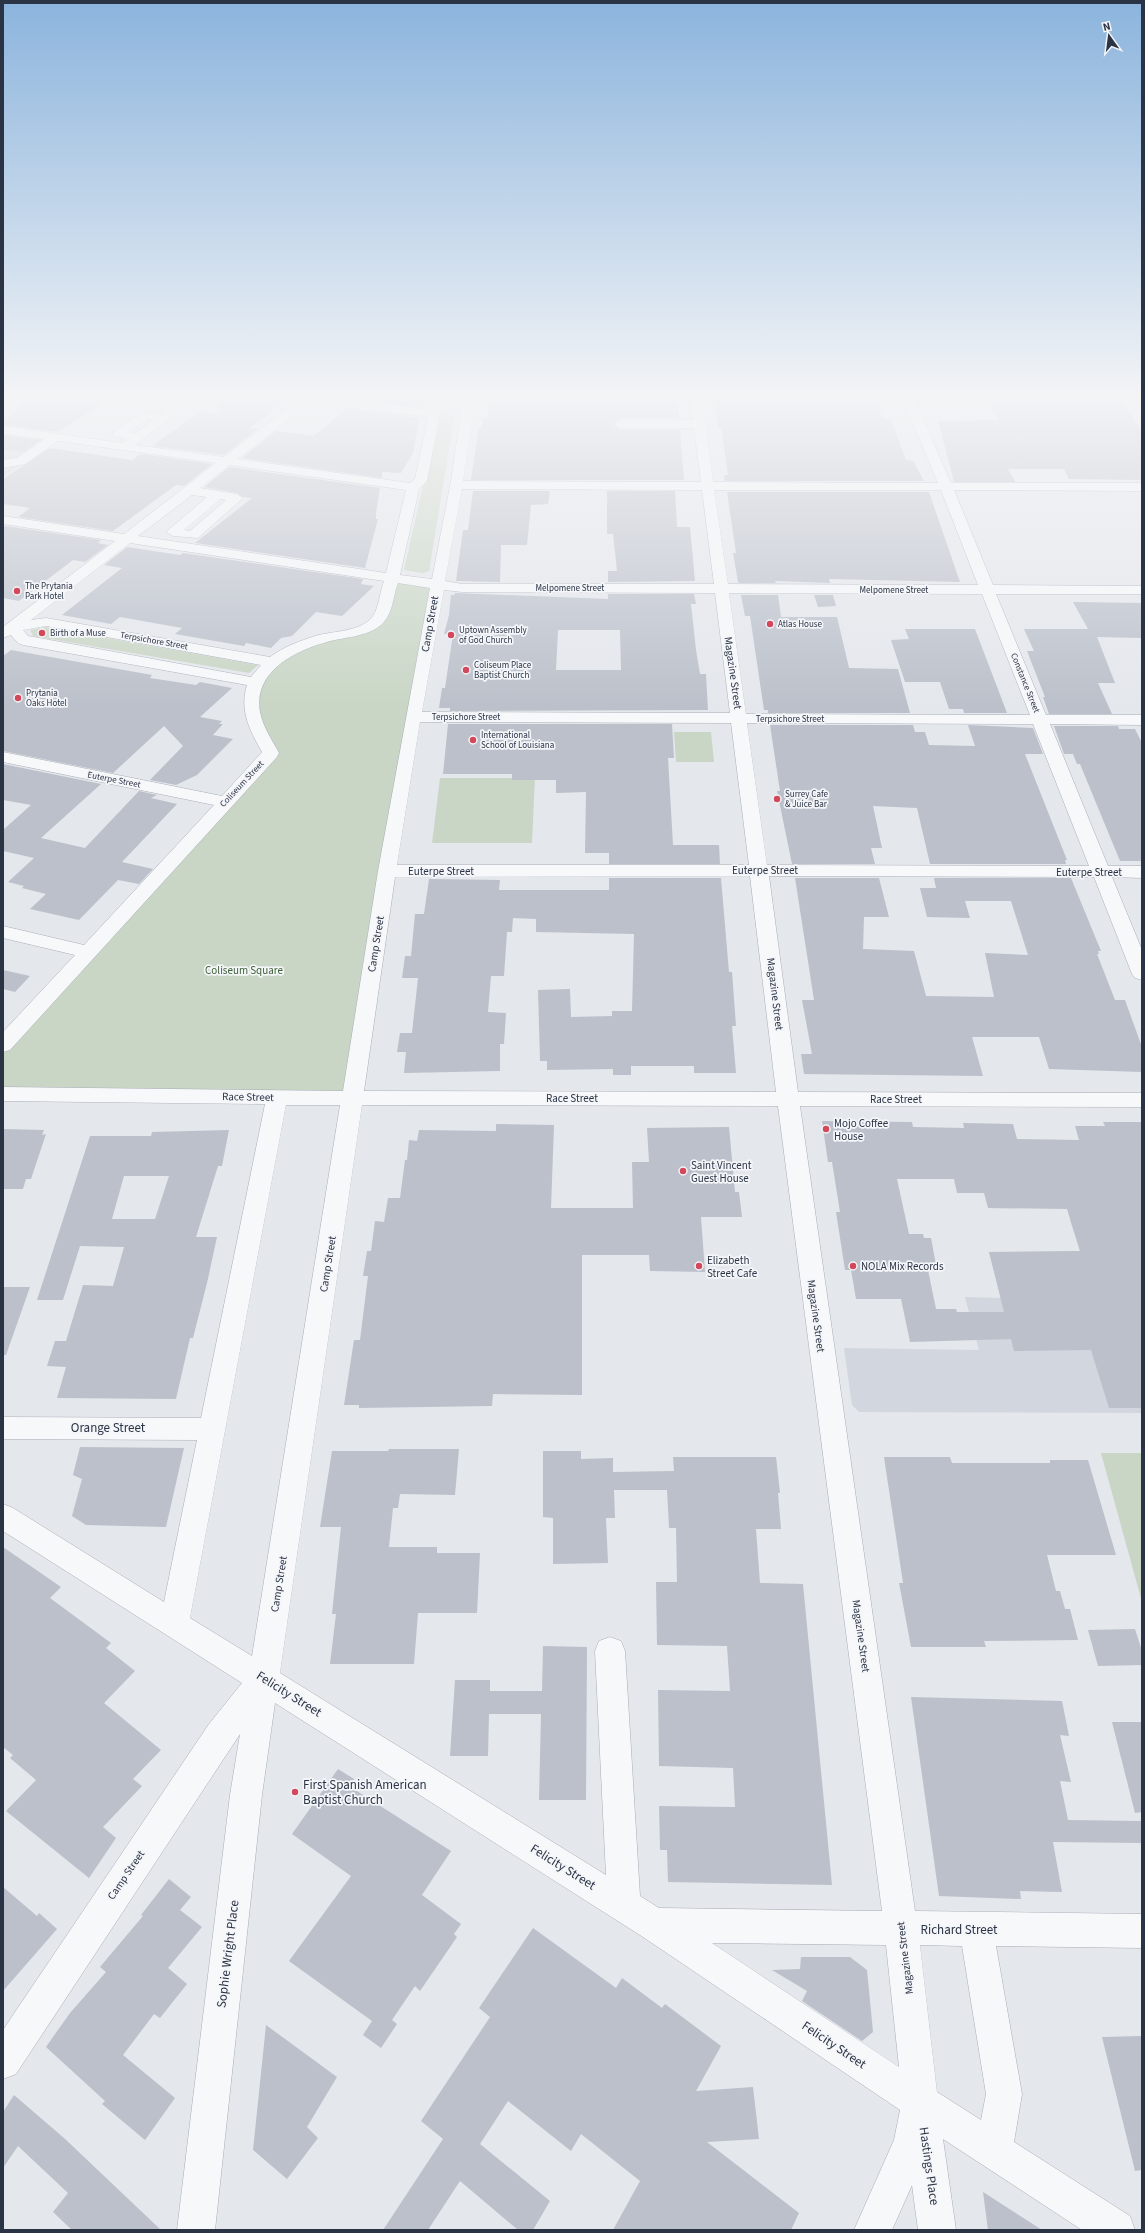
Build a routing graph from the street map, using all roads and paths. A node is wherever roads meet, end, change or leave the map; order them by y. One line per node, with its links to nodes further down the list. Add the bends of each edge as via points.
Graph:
1 (179, 497): 8 (street)
2 (411, 497): 9 (street, Coliseum Street)
3 (454, 497): 10 (street, Camp Street)
4 (709, 497): 11 (street, Magazine Street)
5 (950, 497): 12 (street, Constance Street)
6 (3, 513): 8 (street, Melpomene Street)
7 (3, 520): 8 (street, Melpomene Street)
8 (129, 536): 9 (street, Melpomene Street); 14 (street)
9 (394, 575): 10 (street, Melpomene Street); 15 (street, Coliseum Street, via 380,617 374,623 321,640)
10 (438, 581): 11 (street, Melpomene Street, via 462,588); 17 (street, Camp Street)
11 (721, 589): 12 (street, Melpomene Street); 18 (street, Magazine Street)
12 (987, 590): 13 (street, Melpomene Street); 19 (street, Constance Street)
13 (1142, 590)
14 (6, 629): 15 (street, Terpsichore Street, via 46,622); 16 (street, via 23,640)
15 (272, 662): 16 (street, Coliseum Street)
16 (255, 682): 22 (street, Coliseum Street, via 250,700 258,734 271,754)
17 (413, 717): 18 (street, Terpsichore Street); 24 (street, Camp Street)
18 (739, 718): 19 (street, Terpsichore Street); 23 (street, Magazine Street)
19 (1039, 720): 20 (street, Terpsichore Street); 25 (street, Constance Street)
20 (1142, 720)
21 (3, 757): 22 (street, Euterpe Street)
22 (225, 802): 28 (street, Coliseum Street)
23 (759, 870): 24 (street, Euterpe Street); 25 (street, Euterpe Street); 34 (street, Magazine Street)
24 (387, 871): 33 (street, Camp Street)
25 (1101, 872): 26 (street, Euterpe Street); 29 (street, Constance Street)
26 (1142, 872)
27 (3, 932): 28 (street)
28 (88, 952): 30 (street, Coliseum Street)
29 (1142, 974)
30 (3, 1045)
31 (3, 1094): 32 (street, Race Street)
32 (276, 1097): 33 (street, Race Street); 37 (street)
33 (353, 1098): 34 (street, Race Street); 41 (street, Camp Street)
34 (789, 1098): 35 (street, Race Street); 44 (street, Magazine Street, via 810,1271)
35 (1142, 1100)
36 (3, 1428): 37 (street, Orange Street)
37 (214, 1429): 39 (street)
38 (3, 1516): 39 (street, Felicity Street)
39 (175, 1622): 41 (street, Felicity Street)
40 (610, 1651): 42 (street)
41 (265, 1679): 42 (street, Felicity Street); 47 (street, Camp Street, via 220,1735); 50 (street, Sophie Wright Place, via 246,1795)
42 (624, 1906): 43 (street, Felicity Street)
43 (655, 1925): 44 (street, Richard Street); 48 (street, Felicity Street)
44 (901, 1930): 45 (street, Richard Street); 48 (street, Magazine Street)
45 (976, 1930): 46 (street, Richard Street); 49 (street, via 1004,2094)
46 (1142, 1931)
47 (3, 2061)
48 (920, 2102): 49 (street, Felicity Street); 51 (street, Magazine Street, via 912,2142); 52 (street, Hastings Place)
49 (994, 2151): 53 (street, Felicity Street)
50 (196, 2230)
51 (873, 2230)
52 (938, 2230)
53 (1116, 2230)

